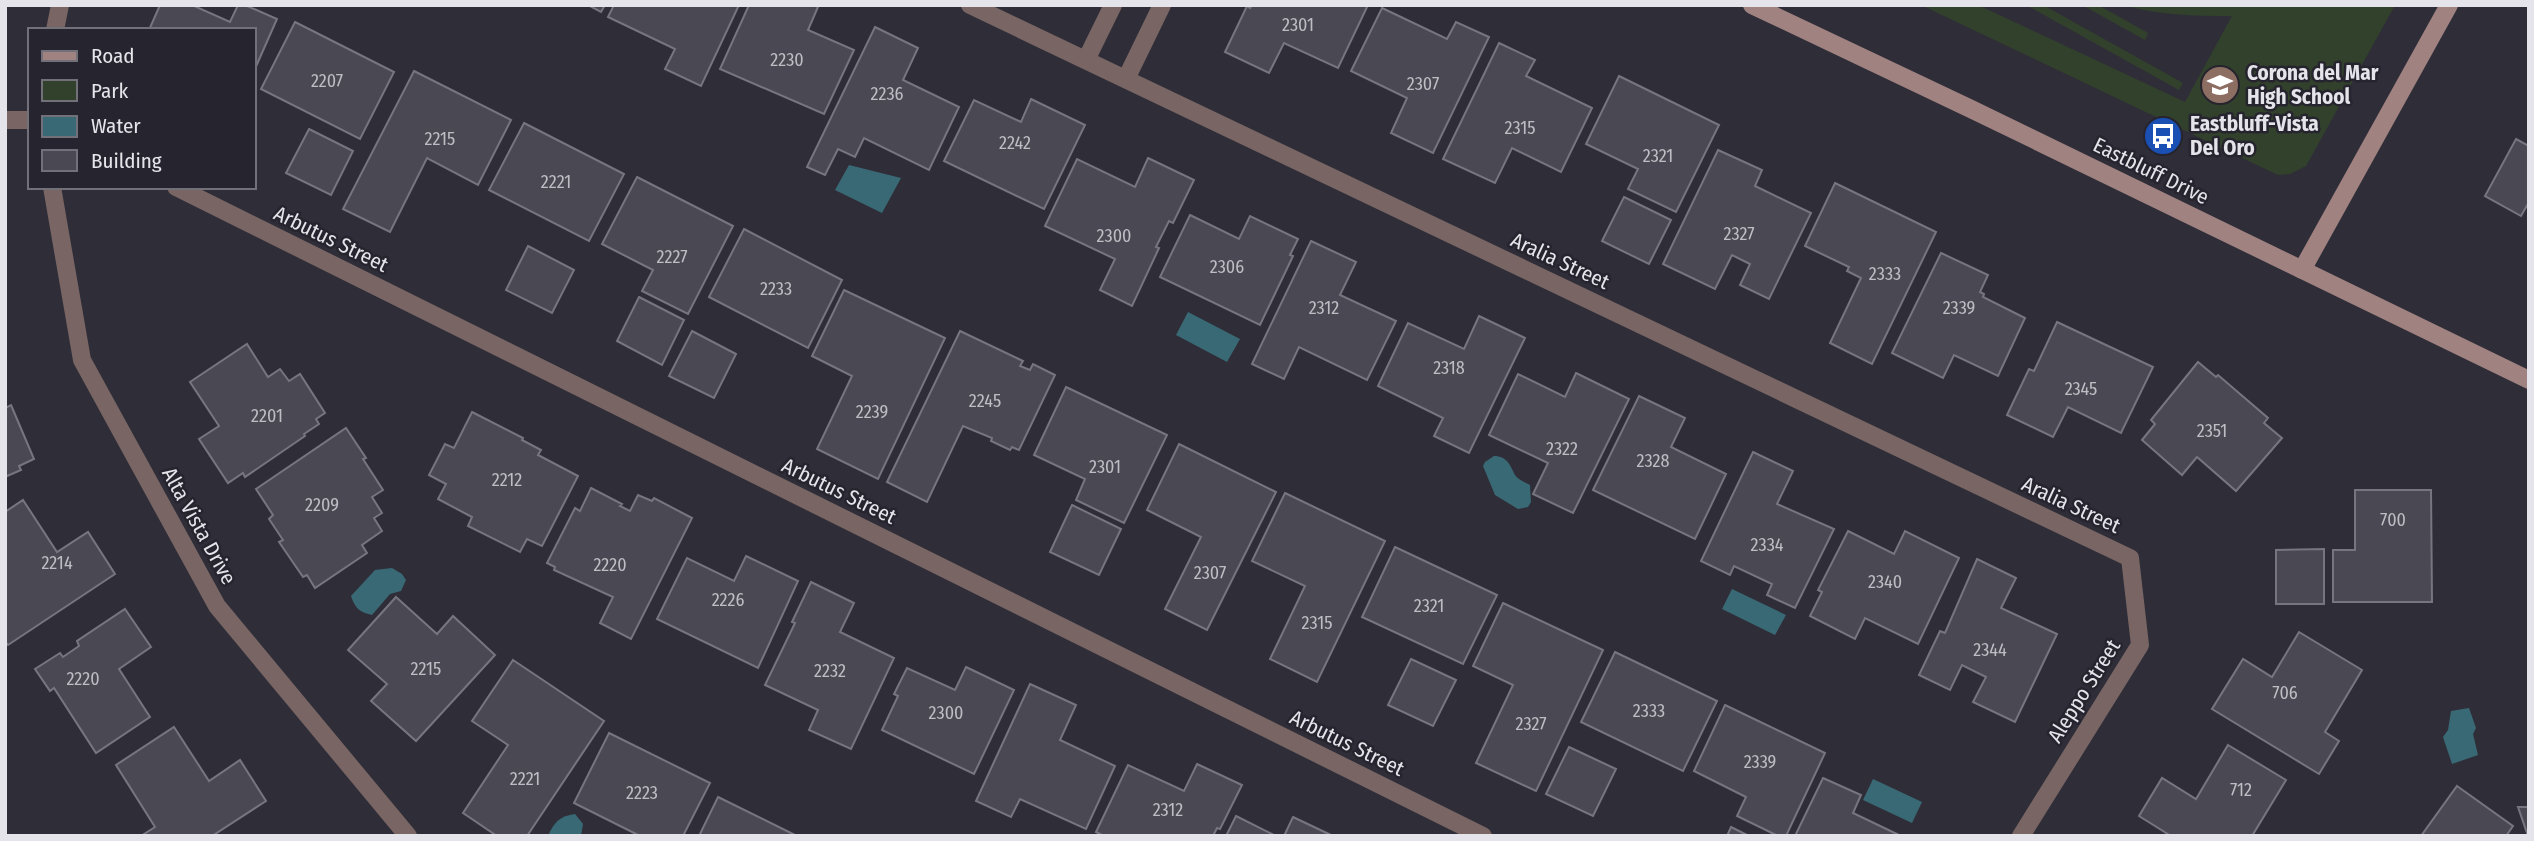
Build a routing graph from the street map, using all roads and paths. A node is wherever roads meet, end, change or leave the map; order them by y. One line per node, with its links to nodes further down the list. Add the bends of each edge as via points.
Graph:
1 (60, 5): 7 (street)
2 (970, 5): 8 (street, Aralia Street)
3 (1113, 5): 8 (street)
4 (1162, 5): 9 (street)
5 (1752, 5): 14 (main road, Eastbluff Drive)
6 (2449, 5): 14 (main road)
7 (55, 28)
8 (1086, 60): 9 (street, Aralia Street)
9 (1126, 79): 16 (street, Aralia Street)
10 (5, 120): 11 (street)
11 (28, 120)
12 (52, 189): 17 (street, Alta Vista Drive, via 82,359 217,606)
13 (180, 189): 18 (street, Arbutus Street)
14 (2302, 270): 15 (main road, Eastbluff Drive)
15 (2529, 380)
16 (2130, 558): 19 (street, Aleppo Street, via 2140,645)
17 (408, 836)
18 (1483, 836)
19 (2021, 836)

